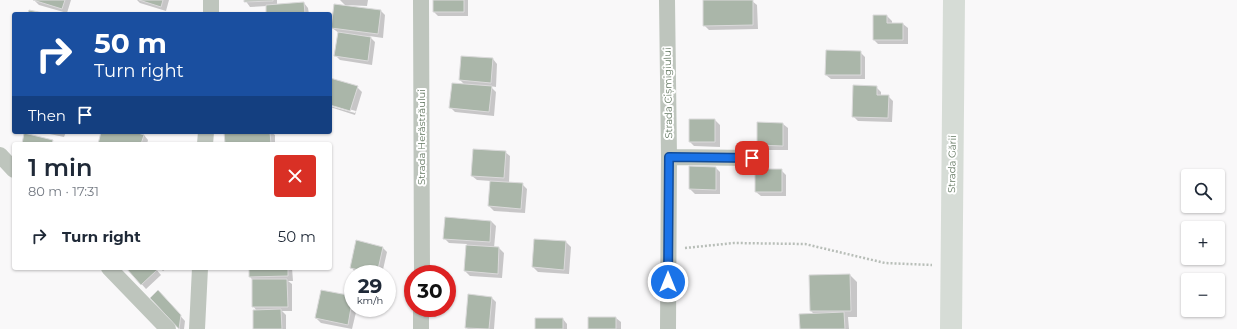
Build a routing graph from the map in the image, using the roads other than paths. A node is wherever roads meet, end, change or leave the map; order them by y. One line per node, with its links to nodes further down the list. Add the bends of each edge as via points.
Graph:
1 (211, 0): 5 (street)
2 (421, 0): 10 (street, Strada Herăstrăului)
3 (667, 0): 7 (street, Strada Cișmigiului)
4 (954, 0): 18 (main road, Strada Gării)
5 (211, 12)
6 (0, 155): 9 (street)
7 (669, 157): 8 (street); 17 (street, Strada Cișmigiului)
8 (752, 158)
9 (12, 168)
10 (422, 265)
11 (111, 270): 14 (street)
12 (200, 270): 15 (street)
13 (422, 317): 16 (street)
14 (168, 329)
15 (197, 329)
16 (421, 329)
17 (668, 329)
18 (950, 329)

